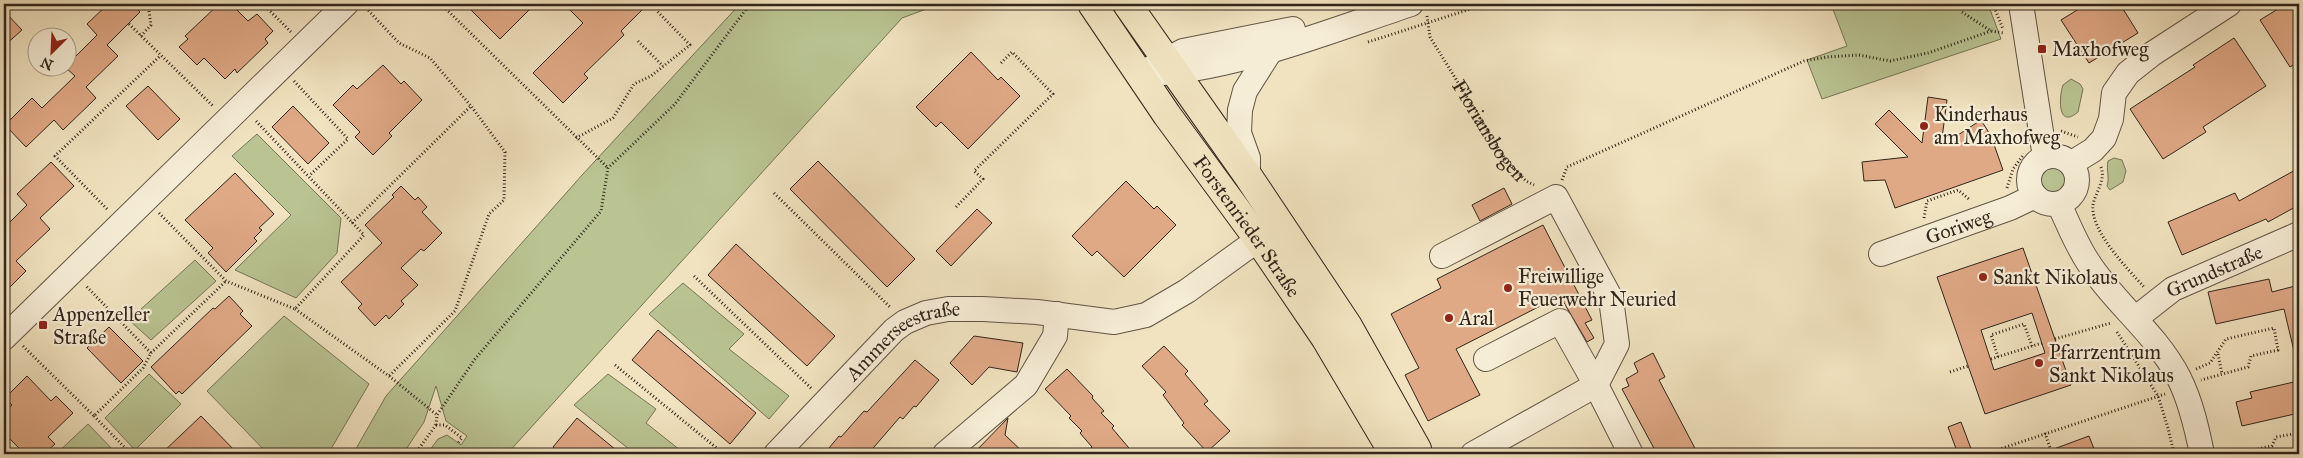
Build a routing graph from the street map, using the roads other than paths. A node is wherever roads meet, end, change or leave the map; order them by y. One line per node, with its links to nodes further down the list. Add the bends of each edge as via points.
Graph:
1 (346, 4): 22 (street)
2 (1092, 4): 10 (main road, Forstenrieder Straße)
3 (1127, 4): 9 (main road, Forstenrieder Straße)
4 (2021, 4): 11 (street)
5 (2229, 4): 12 (street, via 2128,73 2114,93 2112,119 2104,138 2093,150)
6 (1419, 9): 7 (street)
7 (1388, 12): 8 (street); 9 (street, via 1183,51)
8 (1270, 50): 9 (street, via 1207,67); 13 (street, via 1245,91 1240,110 1239,133 1248,158)
9 (1170, 66): 10 (street); 13 (main road, Forstenrieder Straße)
10 (1141, 75): 16 (main road, Forstenrieder Straße, via 1167,115)
11 (2045, 156): 12 (street, via 2059,156); 14 (street, via 2031,169 2030,186)
12 (2072, 163): 15 (street, via 2077,187 2073,195)
13 (1248, 176): 16 (main road, Forstenrieder Straße)
14 (2035, 196): 15 (street, via 2044,203); 18 (street, Goriweg, via 2010,208)
15 (2059, 204): 21 (street, via 2088,262)
16 (1269, 232): 20 (street, Ammerseestraße, via 1187,291 1146,315 1114,322); 27 (main road, Forstenrieder Straße, via 1326,339); 28 (main road, Forstenrieder Straße, via 1348,326)
17 (2299, 234): 21 (street, Grundstraße, via 2172,289)
18 (1895, 247)
19 (1442, 256): 24 (street, via 1556,198 1611,298 1617,344)
20 (1057, 314): 25 (street, via 1055,336 1026,385); 26 (street, Ammerseestraße, via 983,308 926,313 905,322 826,402)
21 (2136, 318): 31 (street, via 2194,384)
22 (6, 335)
23 (1486, 359): 24 (street, via 1560,321)
24 (1596, 385): 29 (street); 30 (street)
25 (959, 450)
26 (783, 452)
27 (1394, 454)
28 (1418, 454)
29 (1473, 454)
30 (1630, 454)
31 (2202, 454)

